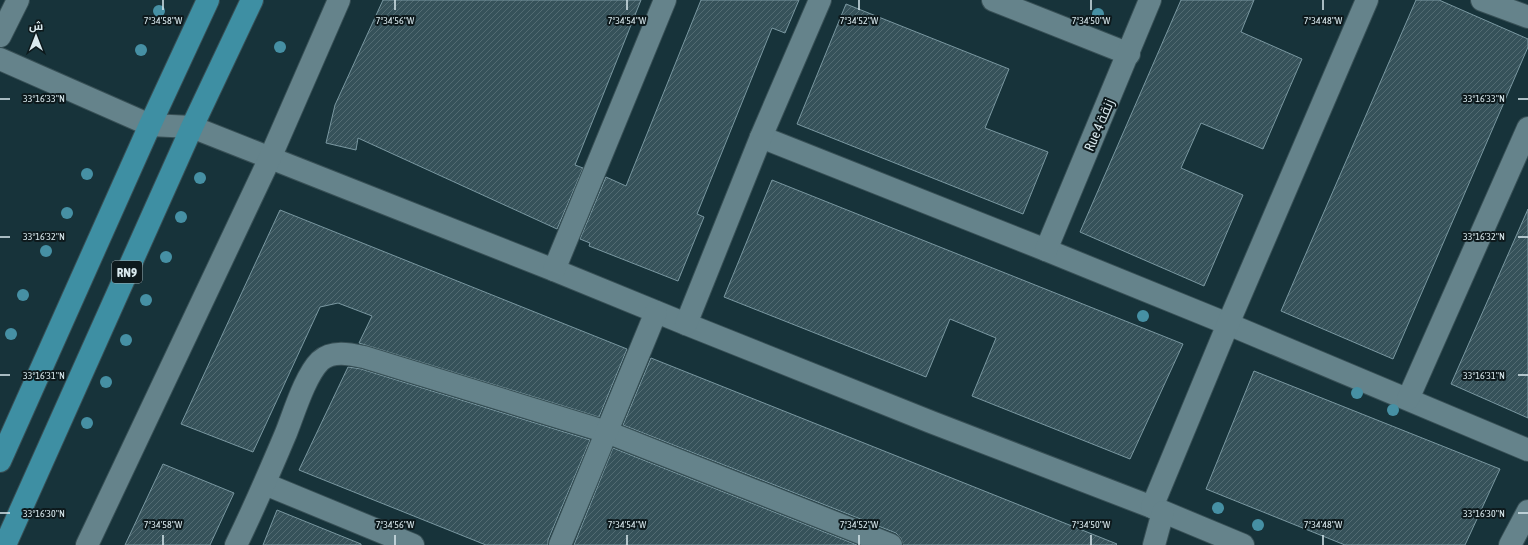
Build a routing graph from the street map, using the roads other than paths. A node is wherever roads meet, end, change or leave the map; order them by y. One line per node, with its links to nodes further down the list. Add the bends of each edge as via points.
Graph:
1 (18, 0): 12 (street)
2 (208, 0): 15 (highway, RN9)
3 (252, 0): 16 (highway, RN9)
4 (339, 0): 19 (street)
5 (665, 0): 21 (street)
6 (820, 0): 18 (street)
7 (993, 0): 13 (street)
8 (1150, 0): 13 (street, Rue 4 زنقة)
9 (1367, 0): 24 (street)
10 (1482, 0): 11 (street)
11 (1528, 17)
12 (0, 36)
13 (1129, 54): 20 (street, Rue 4 زنقة)
14 (0, 59): 15 (street)
15 (150, 125): 16 (street); 28 (highway, RN9)
16 (192, 127): 19 (street); 33 (highway, RN9)
17 (1528, 128): 25 (street)
18 (761, 137): 20 (street); 23 (street)
19 (270, 158): 21 (street); 34 (street)
20 (1046, 250): 24 (street)
21 (554, 270): 22 (street)
22 (656, 312): 23 (street); 26 (street)
23 (686, 324): 30 (street)
24 (1228, 324): 25 (street); 30 (street)
25 (1408, 399): 27 (street)
26 (607, 432): 29 (street, via 364,357 338,354 320,361 308,378); 32 (street); 37 (street)
27 (1528, 450)
28 (0, 461)
29 (264, 484): 35 (street); 36 (street)
30 (1158, 510): 38 (street); 39 (street)
31 (1528, 510): 40 (street)
32 (883, 544)
33 (5, 545)
34 (88, 545)
35 (236, 545)
36 (413, 545)
37 (560, 545)
38 (1154, 545)
39 (1243, 545)
40 (1510, 545)

